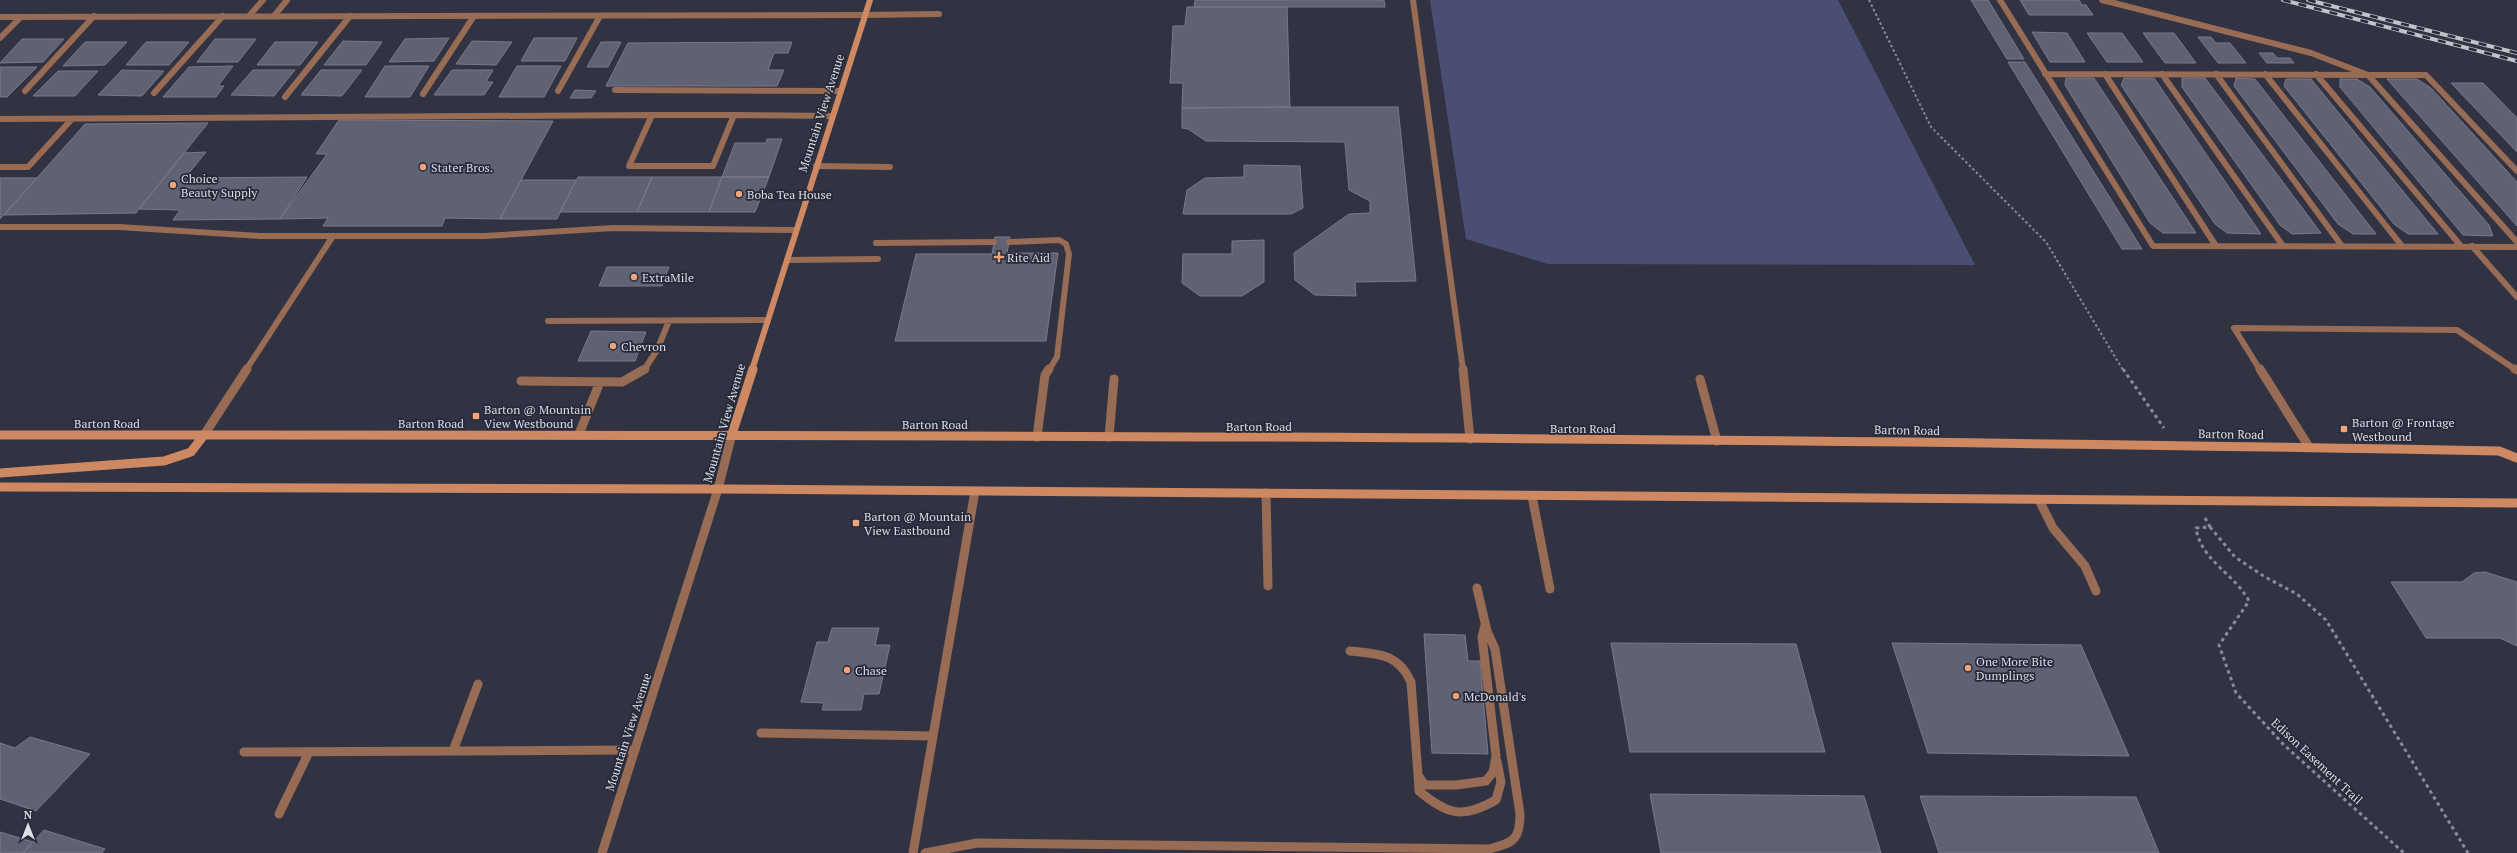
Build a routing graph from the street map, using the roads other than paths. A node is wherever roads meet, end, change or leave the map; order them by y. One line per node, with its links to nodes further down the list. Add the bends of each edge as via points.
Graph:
1 (263, 0): 11 (street)
2 (287, 0): 12 (street)
3 (870, 0): 8 (main road, Mountain View Avenue)
4 (1412, 0): 73 (street)
5 (2000, 0): 19 (street)
6 (2102, 0): 25 (street, via 2311,53)
7 (939, 14): 8 (street)
8 (865, 15): 15 (street); 29 (main road, Mountain View Avenue)
9 (94, 16): 10 (street); 17 (street); 27 (street)
10 (223, 16): 11 (street); 30 (street)
11 (249, 16): 12 (street)
12 (274, 16): 13 (street)
13 (350, 16): 14 (street); 32 (street)
14 (474, 16): 15 (street); 31 (street)
15 (600, 16): 28 (street)
16 (0, 17): 17 (street)
17 (21, 17): 18 (street)
18 (0, 38)
19 (2045, 74): 20 (street); 49 (street, via 2154,246)
20 (2105, 74): 21 (street); 49 (street)
21 (2162, 74): 22 (street); 50 (street)
22 (2216, 74): 23 (street); 51 (street)
23 (2265, 74): 24 (street); 52 (street)
24 (2316, 74): 25 (street); 53 (street)
25 (2368, 75): 41 (street, via 2426,75); 47 (street)
26 (615, 90): 29 (street)
27 (25, 91)
28 (558, 91)
29 (840, 91): 35 (main road, Mountain View Avenue)
30 (154, 93)
31 (423, 94)
32 (285, 97)
33 (652, 115): 34 (street); 34 (street, via 629,166 713,166); 37 (street)
34 (734, 116): 35 (street)
35 (832, 116): 38 (main road, Mountain View Avenue)
36 (0, 119): 37 (street)
37 (72, 119): 39 (street, via 28,167)
38 (816, 166): 40 (street); 43 (main road, Mountain View Avenue)
39 (0, 167)
40 (890, 167)
41 (2517, 171)
42 (0, 228): 44 (street, via 120,226 260,236)
43 (796, 230): 44 (street, via 613,228 485,236); 57 (main road, Mountain View Avenue)
44 (333, 236): 70 (street)
45 (994, 242): 48 (street)
46 (1009, 242): 71 (street, via 1059,240 1066,244 1069,254 1057,357 1045,375)
47 (2517, 242)
48 (876, 243)
49 (2216, 246): 50 (street)
50 (2283, 246): 51 (street)
51 (2342, 246): 52 (street)
52 (2402, 246): 53 (street)
53 (2461, 246): 54 (street)
54 (2472, 246): 55 (street); 58 (street)
55 (2517, 247)
56 (878, 259): 57 (street)
57 (786, 260): 59 (main road, Mountain View Avenue)
58 (2517, 297)
59 (768, 320): 61 (street); 68 (main road, Mountain View Avenue)
60 (548, 321): 61 (street)
61 (669, 321): 66 (street, via 654,358 638,376 622,382)
62 (2517, 370): 75 (street, via 2457,330 2234,328)
63 (1114, 379): 72 (street)
64 (1700, 379): 74 (street)
65 (521, 381): 66 (street)
66 (600, 382): 67 (street)
67 (579, 434): 68 (main road, Barton Road); 70 (main road, Barton Road)
68 (732, 434): 71 (main road, Barton Road); 79 (street, Mountain View Avenue)
69 (0, 435): 70 (main road, Barton Road)
70 (204, 435): 77 (main road, via 190,452 164,461)
71 (1037, 437): 72 (main road, Barton Road)
72 (1109, 437): 73 (main road, Barton Road)
73 (1470, 439): 74 (main road, Barton Road)
74 (1717, 441): 75 (main road, Barton Road)
75 (2309, 447): 76 (main road, Barton Road, via 2499,451)
76 (2517, 458)
77 (0, 473)
78 (0, 487): 79 (main road)
79 (718, 489): 80 (main road); 94 (street, Mountain View Avenue)
80 (975, 491): 81 (main road); 93 (street)
81 (1266, 494): 82 (main road); 85 (street)
82 (1532, 496): 83 (main road); 87 (street)
83 (2039, 500): 84 (main road); 88 (street, via 2053,528 2085,566)
84 (2517, 503)
85 (1268, 586)
86 (1477, 588): 89 (street)
87 (1550, 589)
88 (2096, 590)
89 (1486, 625): 98 (street, via 1482,637); 103 (street, via 1495,649 1520,814 1519,835 1513,843 1489,849 977,844)
90 (1350, 651): 99 (street, via 1398,660 1406,668 1411,682)
91 (478, 684): 95 (street)
92 (761, 733): 93 (street)
93 (933, 736): 102 (street)
94 (635, 750): 95 (street); 101 (street, Mountain View Avenue)
95 (452, 751): 97 (street)
96 (244, 752): 97 (street)
97 (308, 752): 100 (street)
98 (1496, 756): 99 (street, via 1492,772 1486,781 1469,785 1425,785); 99 (street, via 1501,782 1496,800 1480,810 1457,815 1437,806 1419,791)
99 (1418, 774)
100 (278, 814)
101 (602, 853)
102 (913, 853)
103 (925, 853)

